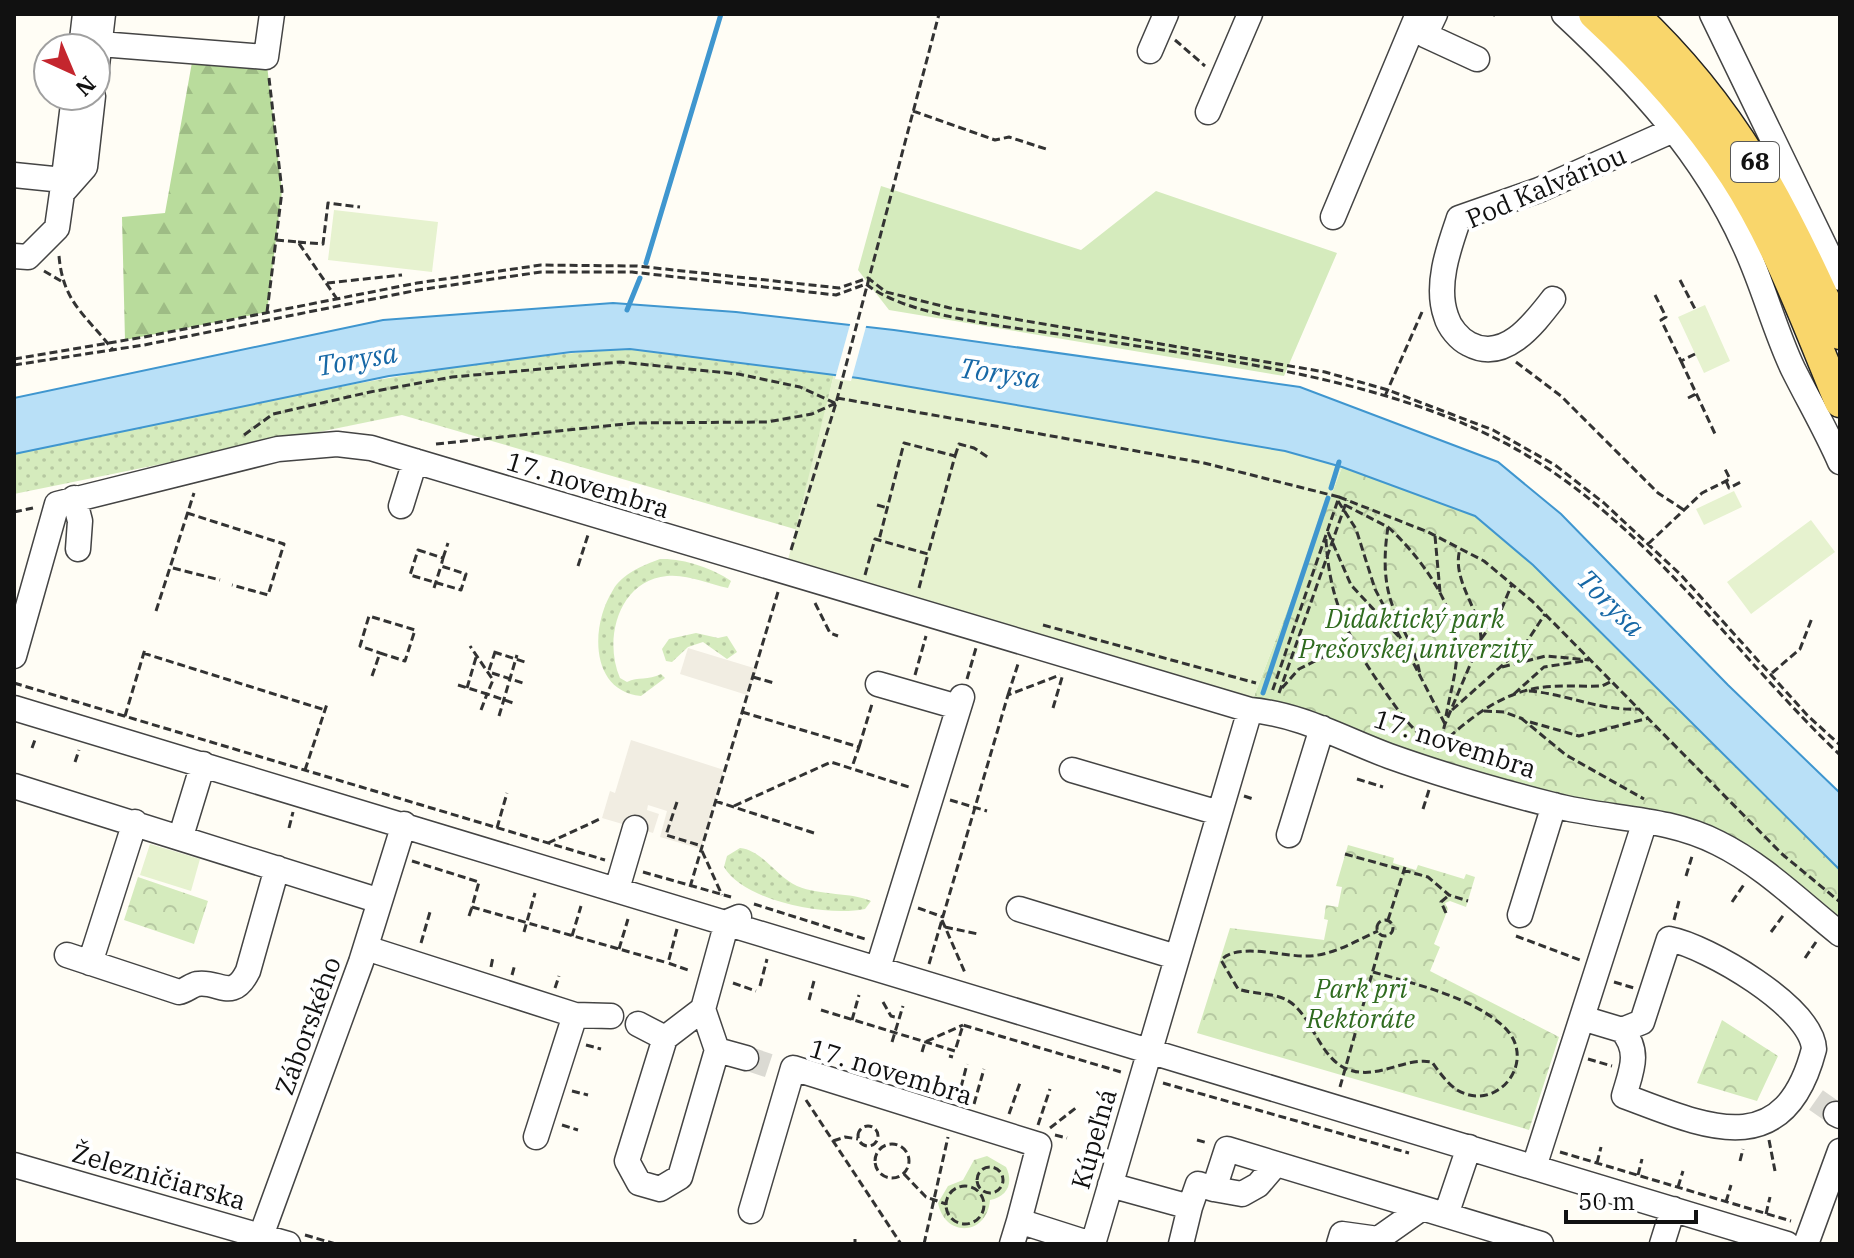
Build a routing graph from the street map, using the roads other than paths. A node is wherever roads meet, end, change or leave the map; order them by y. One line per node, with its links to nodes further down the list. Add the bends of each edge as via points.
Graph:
1 (272, 14): 10 (street, via 266,57)
2 (1250, 14): 15 (street)
3 (1418, 14): 19 (street)
4 (1435, 14): 12 (street, via 1425,35)
5 (1564, 14): 16 (street)
6 (1594, 14): 16 (main road, 68, via 1633,50)
7 (1712, 14): 22 (street)
8 (1640, 19): 24 (main road, 68, via 1696,77 1738,134 1805,253)
9 (1163, 20): 11 (street)
10 (112, 47)
11 (1150, 51)
12 (1477, 59)
13 (72, 112): 18 (street)
14 (91, 112): 18 (street, via 85,167)
15 (1208, 112)
16 (1685, 125): 20 (main road, 68, via 1735,177); 23 (street, Pod Kalváriou, via 1539,190 1459,218 1445,261 1445,315 1464,342 1495,351 1516,339); 28 (street, via 1745,244 1793,369)
17 (14, 175): 18 (street)
18 (63, 186): 21 (street, via 57,228 28,257)
19 (1333, 217)
20 (1764, 232): 25 (main road, 68); 26 (street, via 1783,305 1807,362)
21 (14, 256)
22 (1839, 269)
23 (1553, 299)
24 (1840, 334)
25 (1840, 402)
26 (1840, 410)
27 (421, 453): 29 (street, 17. novembra, via 337,444 278,449); 30 (street); 35 (street, 17. novembra, via 784,574)
28 (1840, 462)
29 (74, 498): 31 (street, via 80,521); 32 (street, via 57,504)
30 (401, 506)
31 (78, 549)
32 (24, 578): 33 (street, via 31,607)
33 (14, 656)
34 (878, 684): 58 (street, via 960,702)
35 (1267, 706): 37 (street, 17. novembra); 42 (street)
36 (14, 708): 38 (street)
37 (1322, 728): 41 (street, 17. novembra, via 1391,757); 47 (street)
38 (203, 764): 45 (street); 48 (street)
39 (1072, 770): 42 (street)
40 (14, 786): 44 (street)
41 (1554, 805): 43 (street, 17. novembra); 54 (street)
42 (1219, 813): 59 (street)
43 (1651, 821): 55 (street, 17. novembra, via 1701,835 1743,857); 66 (street)
44 (135, 822): 48 (street); 49 (street, via 78,959 179,992 197,984 228,989 238,985 248,971)
45 (404, 824): 50 (street); 51 (street, Záborského)
46 (635, 828): 50 (street)
47 (1289, 835)
48 (181, 836): 49 (street)
49 (277, 868): 51 (street)
50 (620, 878): 53 (street)
51 (380, 901): 57 (street, Záborského)
52 (1019, 909): 59 (street)
53 (727, 922): 56 (street); 60 (street, via 748,913 834,940); 62 (street)
54 (1518, 925)
55 (1829, 937)
56 (803, 945): 60 (street); 61 (street, via 822,964 908,991)
57 (366, 948): 64 (street); 91 (street, Záborského)
58 (882, 957): 60 (street); 61 (street)
59 (1176, 957): 71 (street)
60 (848, 959)
61 (938, 972): 71 (street)
62 (703, 1009): 69 (street); 70 (street)
63 (1647, 1014): 68 (street, via 1642,1022); 73 (street); 74 (street, via 1669,939 1702,949 1770,994 1810,1031)
64 (575, 1015): 65 (street); 75 (street)
65 (611, 1016)
66 (1582, 1018): 68 (street); 78 (street)
67 (638, 1024): 69 (street)
68 (1622, 1030): 73 (street, via 1630,1039)
69 (665, 1038): 70 (street, via 627,1161 639,1183 660,1189 680,1177)
70 (717, 1050): 72 (street)
71 (1148, 1050): 76 (street); 81 (street, Kúpeľná)
72 (746, 1058)
73 (1633, 1064): 74 (street, via 1624,1096 1737,1130)
74 (1823, 1104)
75 (536, 1137)
76 (1469, 1147): 78 (street); 87 (street)
77 (1840, 1151): 89 (street)
78 (1538, 1157): 83 (street)
79 (1276, 1164): 82 (street, via 1242,1194); 82 (street, via 1227,1149); 84 (street)
80 (14, 1165): 91 (street, Železničiarska)
81 (1110, 1185): 86 (street); 93 (street, Kúpeľná)
82 (1214, 1189): 86 (street, via 1198,1184)
83 (1676, 1198): 99 (street); 100 (street)
84 (1422, 1208): 87 (street); 90 (street)
85 (751, 1211): 88 (street, 17. novembra, via 782,1072 793,1068 1039,1145)
86 (1188, 1213): 94 (street, via 1169,1228); 95 (street)
87 (1451, 1217): 97 (street); 98 (street)
88 (1016, 1232): 93 (street)
89 (1809, 1236)
90 (1384, 1238): 96 (street, via 1342,1234)
91 (260, 1240): 92 (street, Železničiarska)
92 (288, 1244)
93 (1092, 1244)
94 (1165, 1244)
95 (1181, 1244)
96 (1339, 1244)
97 (1472, 1244)
98 (1541, 1244)
99 (1662, 1244)
100 (1787, 1244)

